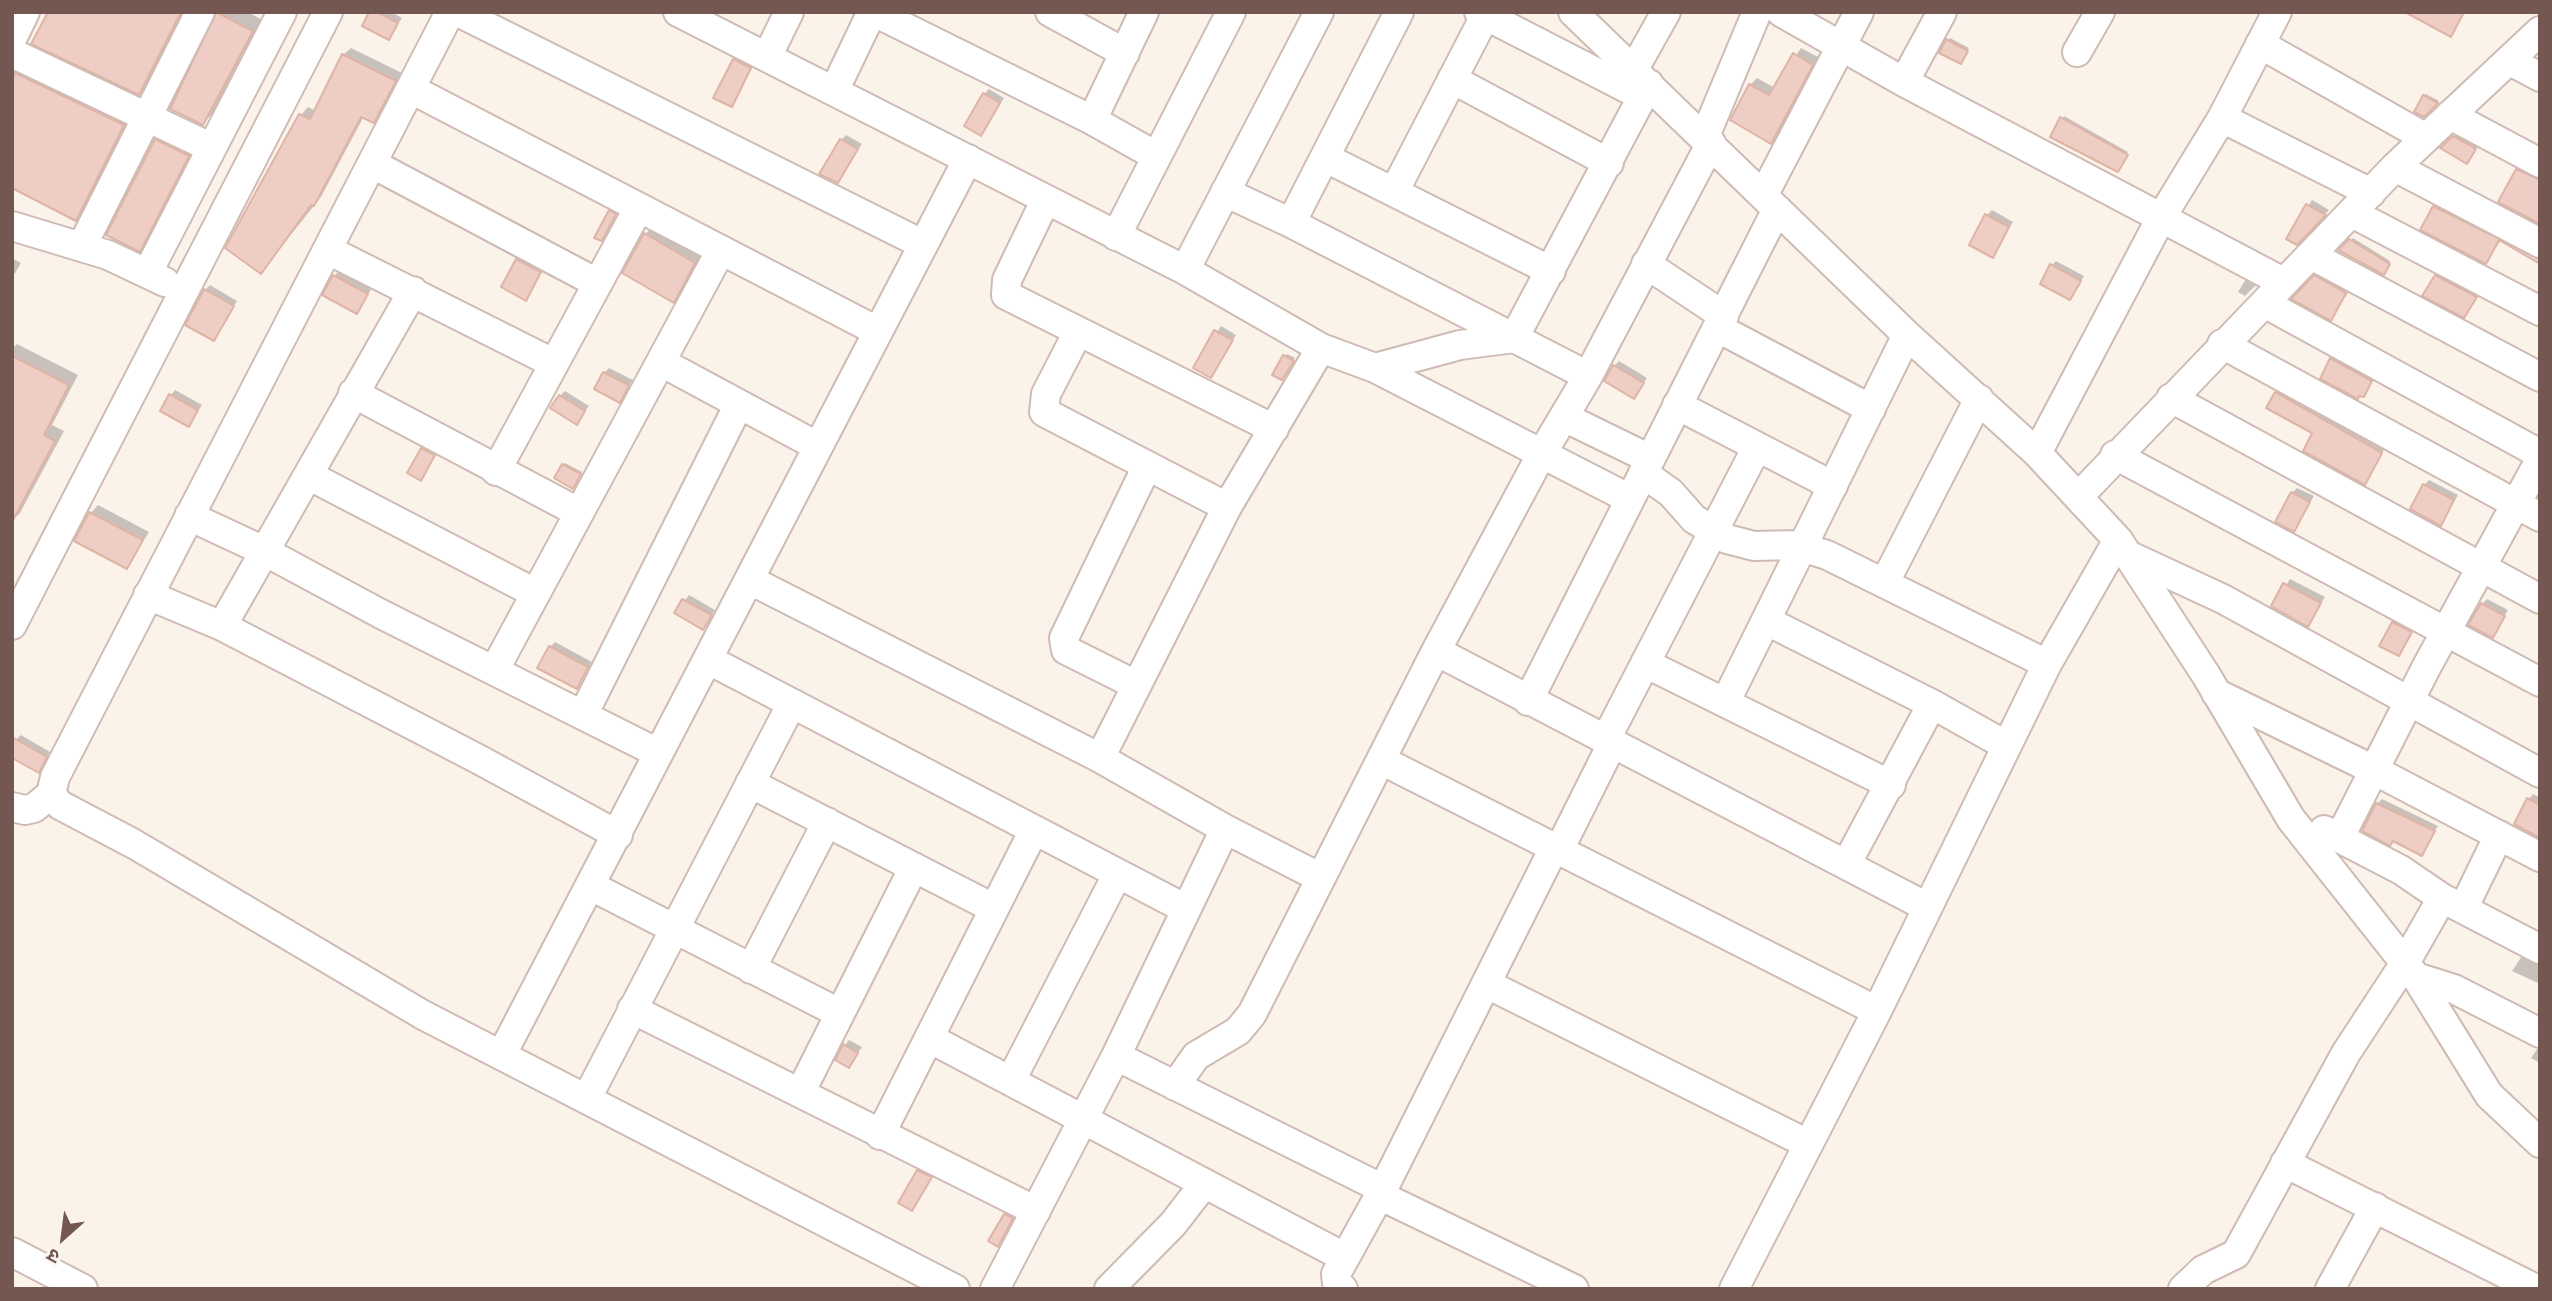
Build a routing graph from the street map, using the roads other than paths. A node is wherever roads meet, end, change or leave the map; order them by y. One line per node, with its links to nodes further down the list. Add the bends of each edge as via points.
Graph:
1 (25, 12): 25 (street)
2 (200, 12): 40 (street)
3 (282, 12): 45 (street)
4 (328, 12): 75 (street)
5 (450, 12): 37 (street)
6 (458, 12): 64 (street)
7 (678, 12): 31 (street)
8 (789, 12): 31 (street)
9 (873, 12): 38 (street); 42 (street)
10 (1050, 12): 30 (street)
11 (1144, 12): 30 (street)
12 (1231, 12): 46 (street)
13 (1319, 12): 54 (street)
14 (1399, 12): 47 (street)
15 (1573, 12): 36 (street)
16 (1666, 12): 36 (street)
17 (1757, 12): 44 (street)
18 (1781, 12): 27 (street)
19 (1859, 12): 27 (street)
20 (1942, 12): 35 (street)
21 (2100, 12): 28 (street)
22 (2277, 12): 26 (street)
23 (1482, 14): 34 (street); 36 (street)
24 (2540, 31): 32 (street)
25 (12, 39)
26 (2260, 44): 41 (street); 43 (street)
27 (1842, 46): 35 (street); 56 (street)
28 (2077, 52)
29 (12, 53): 40 (street)
30 (1125, 53): 42 (street)
31 (767, 57): 38 (street)
32 (2510, 61): 33 (street); 39 (street)
33 (2540, 77)
34 (1452, 79): 49 (street); 53 (street)
35 (1904, 82): 59 (street)
36 (1642, 83): 44 (street); 49 (street)
37 (411, 89): 51 (street); 58 (street)
38 (834, 91): 48 (street)
39 (2450, 115): 43 (street); 50 (street)
40 (147, 116): 45 (street); 65 (street)
41 (2222, 118): 57 (street); 59 (street)
42 (1092, 120): 46 (street)
43 (2426, 138): 52 (street)
44 (1708, 140): 56 (street); 69 (street)
45 (212, 148): 72 (street)
46 (1156, 156): 62 (street)
47 (1326, 158): 53 (street); 60 (street)
48 (968, 159): 55 (street); 64 (street)
49 (1609, 163): 71 (street)
50 (2540, 163)
51 (373, 164): 66 (street); 74 (street)
52 (2395, 167): 57 (street); 63 (street)
53 (1395, 190): 71 (street)
54 (1225, 192): 60 (street); 70 (street)
55 (1045, 201): 62 (street); 81 (street, via 1004,292)
56 (1770, 202): 79 (street); 82 (street)
57 (2361, 203): 68 (street); 78 (street)
58 (638, 209): 67 (street); 74 (street)
59 (2161, 218): 73 (street); 101 (street)
60 (1291, 223): 83 (street)
61 (12, 226): 65 (street)
62 (1116, 236): 70 (street)
63 (2540, 243)
64 (922, 244): 80 (street)
65 (82, 246): 72 (street)
66 (328, 250): 76 (street); 116 (street)
67 (720, 250): 80 (street); 86 (street)
68 (2311, 255): 73 (street); 90 (street)
69 (1646, 264): 79 (street); 89 (street)
70 (1185, 270): 85 (street)
71 (1551, 271): 83 (street)
72 (148, 272): 75 (street)
73 (2283, 282): 77 (street)
74 (597, 283): 87 (street)
75 (182, 291): 128 (street)
76 (413, 291): 87 (street); 91 (street)
77 (2266, 304): 84 (street); 102 (street)
78 (2540, 312)
79 (1721, 322): 95 (street); 96 (street)
80 (877, 331): 99 (street)
81 (1078, 332): 98 (street); 106 (street, via 1046,394 1044,412)
82 (1907, 335): 93 (street); 96 (street)
83 (1514, 338): 88 (street, via 1460,345); 89 (street)
84 (2222, 344): 92 (street); 113 (street)
85 (1321, 348): 88 (street); 98 (street)
86 (661, 362): 94 (street); 115 (street)
87 (554, 363): 108 (street)
88 (1374, 368): 103 (street)
89 (1588, 376): 97 (street)
90 (2540, 377)
91 (353, 393): 108 (street); 109 (street)
92 (2171, 398): 104 (street); 122 (street)
93 (1979, 399): 101 (street); 124 (street)
94 (739, 404): 99 (street); 145 (street)
95 (1677, 405): 100 (street); 107 (street)
96 (1871, 409): 110 (street)
97 (1564, 416): 103 (street); 107 (street)
98 (1274, 429): 114 (street)
99 (817, 446): 123 (street)
100 (1757, 447): 110 (street); 118 (street)
101 (2036, 453): 111 (street)
102 (2540, 454)
103 (1541, 455): 112 (street); 132 (street)
104 (2115, 455): 111 (street); 131 (street)
105 (2540, 460): 113 (street)
106 (1147, 466): 114 (street); 138 (street, via 1064,638 1066,650)
107 (1647, 466): 112 (street); 118 (street, via 1694,519)
108 (496, 471): 115 (street)
109 (308, 475): 121 (street); 125 (street)
110 (1833, 486): 119 (street)
111 (2079, 496): 120 (street)
112 (1630, 499): 140 (street)
113 (2515, 504): 117 (street); 122 (street)
114 (1227, 507): 138 (street)
115 (578, 512): 125 (street)
116 (189, 516): 121 (street); 126 (street)
117 (2540, 517)
118 (1712, 532): 119 (street, via 1754,546); 134 (street)
119 (1804, 547): 124 (street); 129 (street)
120 (2123, 547): 135 (street); 139 (street); 142 (street)
121 (264, 551): 130 (street); 136 (street)
122 (2479, 568): 127 (street); 131 (street)
123 (751, 580): 133 (street); 149 (street)
124 (1885, 582): 135 (street)
125 (535, 593): 136 (street)
126 (148, 595): 130 (street); 155 (street, via 55,777)
127 (2540, 599)
128 (14, 619)
129 (1768, 621): 141 (street); 143 (street)
130 (222, 626): 161 (street)
131 (2444, 632): 137 (street); 142 (street)
132 (1436, 651): 140 (street); 150 (street)
133 (709, 660): 144 (street); 148 (street)
134 (1645, 663): 141 (street); 146 (street)
135 (2047, 664): 147 (street)
136 (495, 669): 145 (street)
137 (2540, 682)
138 (1136, 685): 149 (street)
139 (2217, 693): 151 (street); 157 (street)
140 (1528, 701): 146 (street)
141 (1726, 701): 154 (street)
142 (2407, 703): 151 (street); 152 (street)
143 (1932, 704): 147 (street); 154 (street)
144 (791, 705): 153 (street); 160 (street)
145 (583, 715): 148 (street)
146 (1609, 743): 164 (street); 166 (street)
147 (2007, 746): 172 (street)
148 (658, 753): 161 (street)
149 (1100, 758): 159 (street)
150 (1381, 760): 164 (street); 169 (street)
151 (2372, 769): 162 (street); 163 (street)
152 (2540, 772)
153 (750, 783): 158 (street); 175 (street)
154 (1891, 785): 166 (street)
155 (51, 794): 156 (street, via 34,808); 185 (street, via 60,805 366,983)
156 (12, 807)
157 (2291, 819): 163 (street); 178 (street)
158 (827, 822): 167 (street); 177 (street)
159 (1225, 829): 169 (street); 174 (street)
160 (1034, 830): 168 (street); 173 (street)
161 (618, 835): 170 (street)
162 (2499, 835): 165 (street); 171 (street)
163 (2340, 838): 171 (street)
164 (1557, 849): 179 (street); 181 (street)
165 (2540, 857)
166 (1847, 863): 172 (street)
167 (914, 867): 173 (street); 182 (street)
168 (1117, 875): 174 (street); 187 (street)
169 (1319, 877): 188 (street, via 1252,1014 1238,1031 1196,1056)
170 (591, 886): 175 (street); 185 (street)
171 (2452, 903): 176 (street); 178 (street)
172 (1927, 907): 181 (street)
173 (993, 908): 184 (street)
174 (1186, 909): 186 (street)
175 (673, 929): 177 (street); 180 (street)
176 (2540, 949)
177 (751, 970): 182 (street)
178 (2410, 970): 183 (street); 193 (street, via 2489,1095); 195 (street, via 2346,1054)
179 (1487, 984): 194 (street); 197 (street)
180 (632, 1009): 189 (street); 190 (street)
181 (1877, 1011): 194 (street)
182 (839, 1013): 189 (street)
183 (2540, 1033)
184 (929, 1038): 187 (street); 192 (street)
185 (502, 1054): 190 (street)
186 (1116, 1056): 188 (street); 191 (street)
187 (1011, 1080): 191 (street)
188 (1175, 1086): 197 (street)
189 (800, 1093): 192 (street)
190 (587, 1098): 204 (street)
191 (1083, 1120): 196 (street); 199 (street)
192 (880, 1135): 199 (street)
193 (2540, 1143)
194 (1808, 1144): 209 (street)
195 (2286, 1163): 198 (street); 210 (street, via 2236,1254 2203,1270)
196 (1204, 1184): 201 (street); 206 (street, via 1173,1224)
197 (1381, 1192): 201 (street); 208 (street)
198 (2375, 1208): 202 (street); 211 (street)
199 (1036, 1211): 205 (street)
200 (12, 1252): 203 (street)
201 (1344, 1257): 207 (street, via 1336,1280)
202 (2507, 1282): 212 (street)
203 (83, 1289)
204 (955, 1289)
205 (995, 1289)
206 (1109, 1289)
207 (1343, 1289)
208 (1574, 1289)
209 (1734, 1289)
210 (2183, 1289)
211 (2330, 1289)
212 (2536, 1289)

